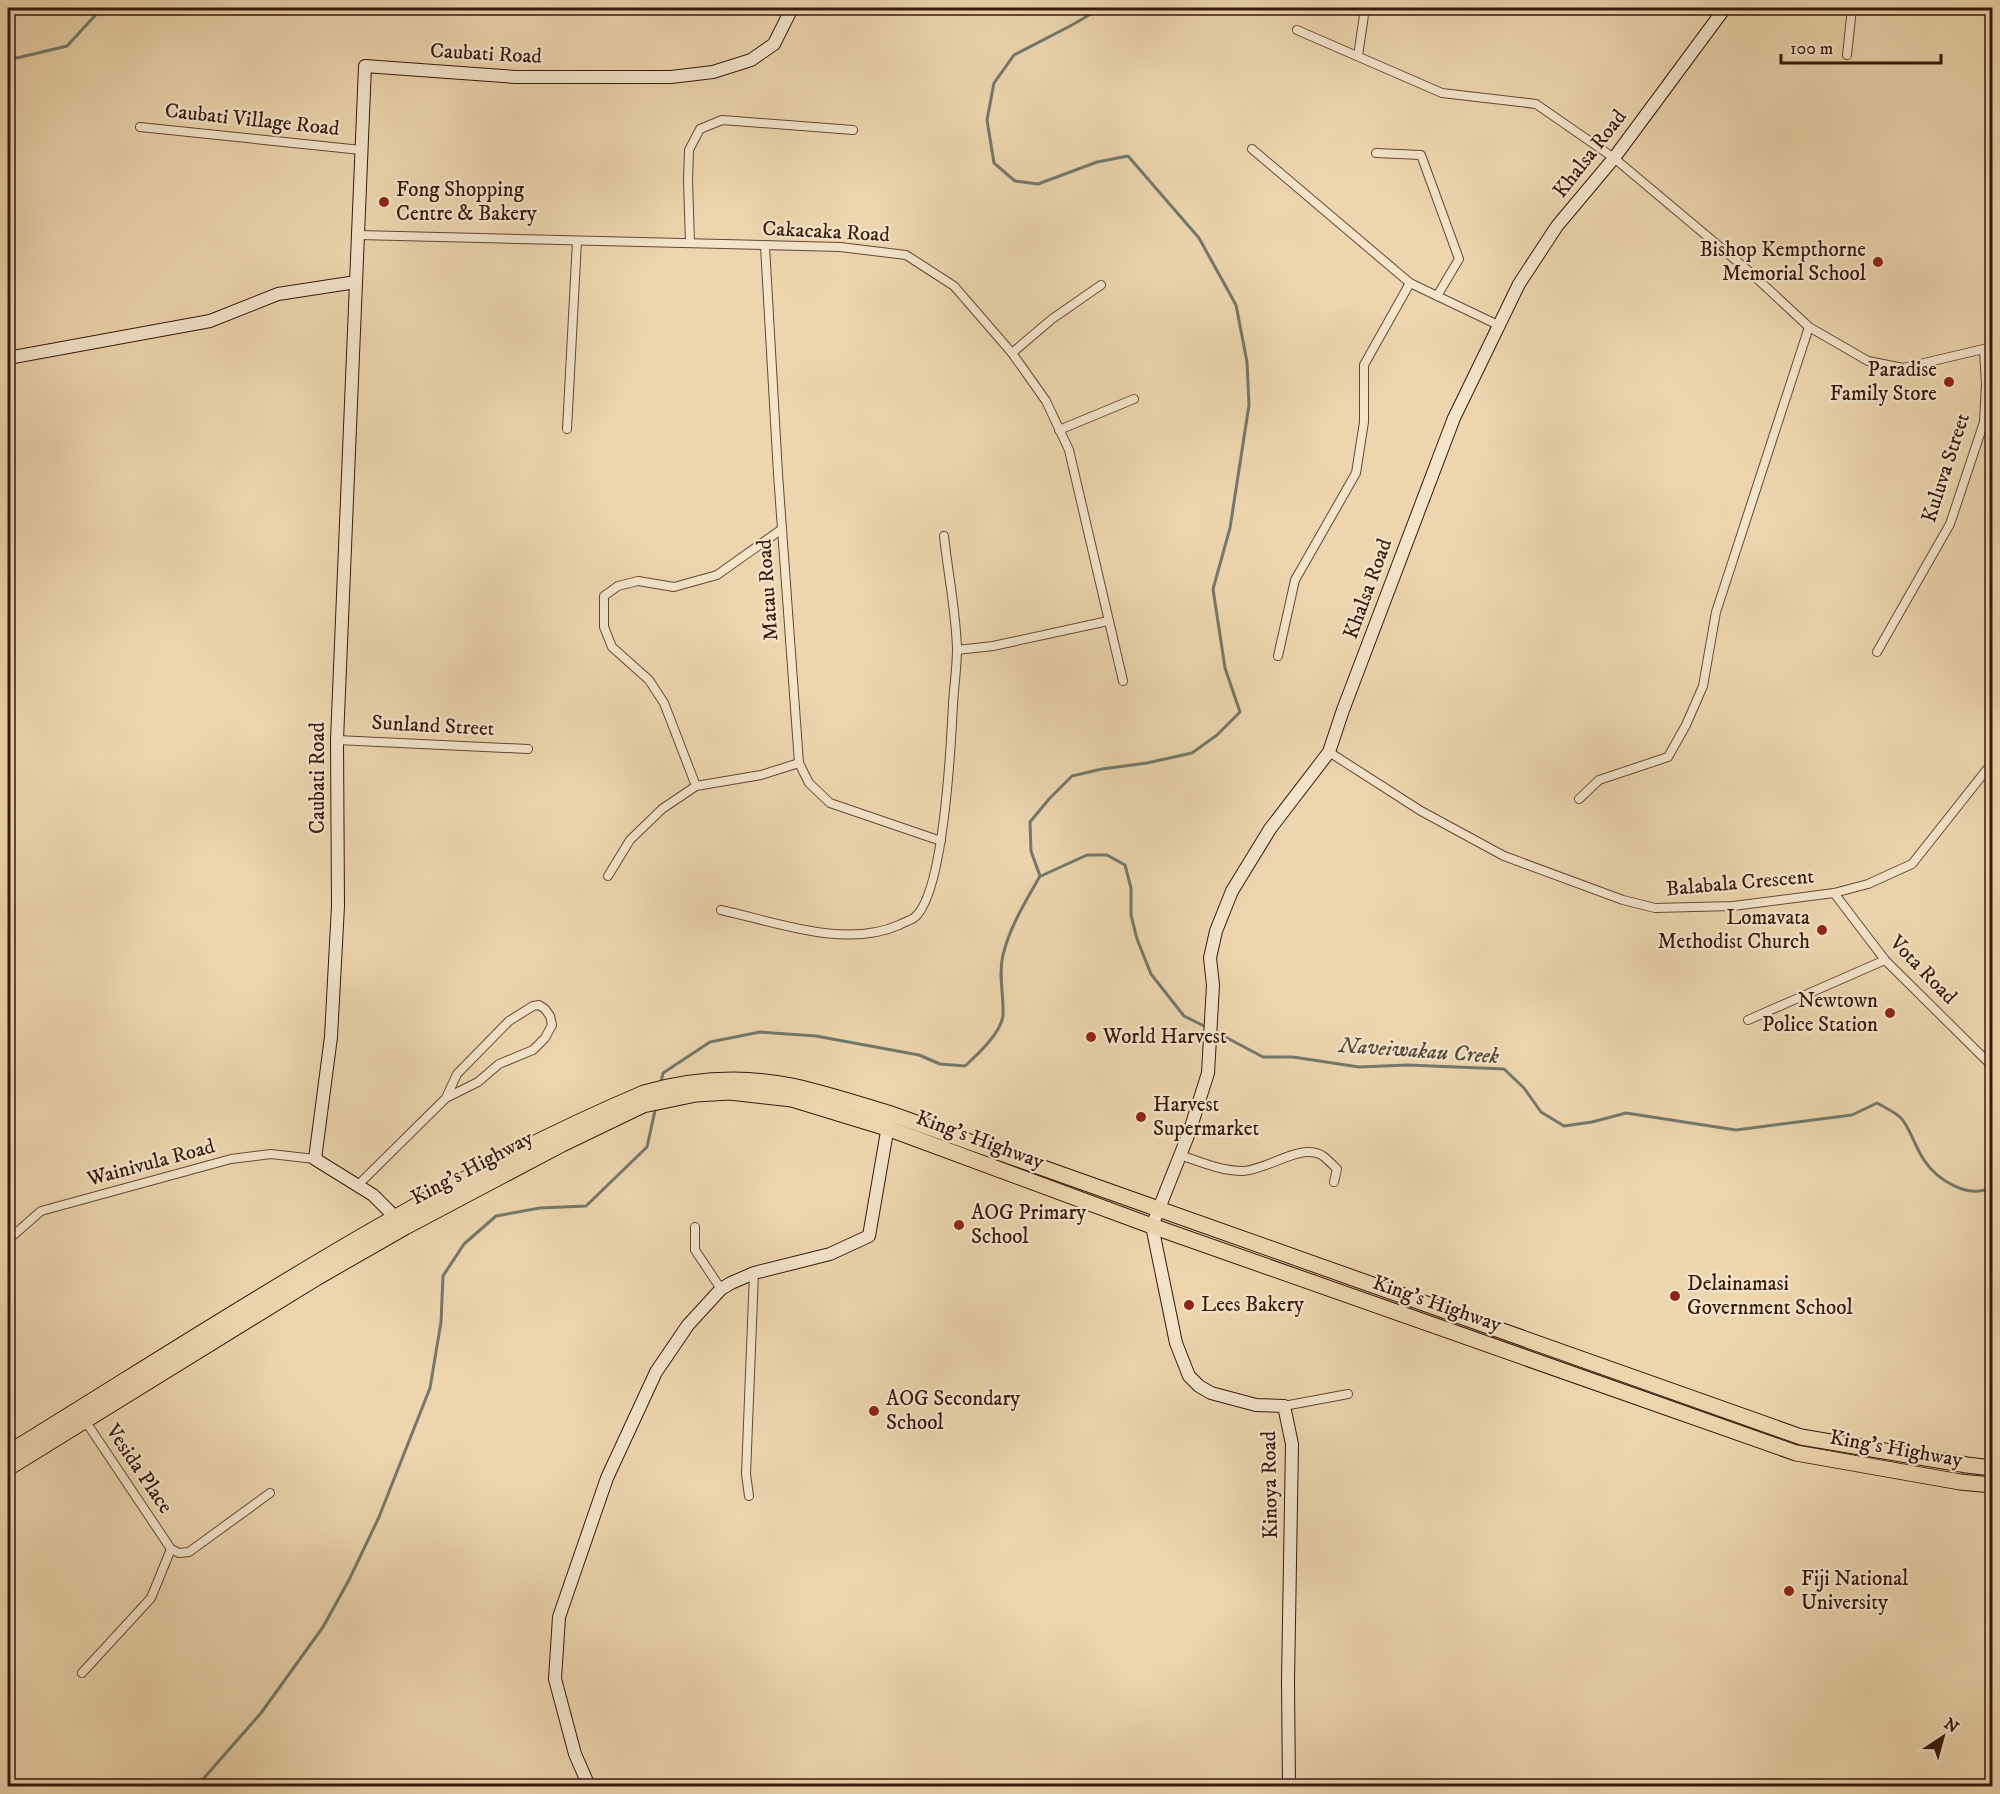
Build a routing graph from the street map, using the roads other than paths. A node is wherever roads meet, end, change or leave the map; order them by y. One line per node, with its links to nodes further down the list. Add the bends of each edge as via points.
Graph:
1 (792, 8): 11 (street, Caubati Road, via 774,45 751,60 714,72 671,77 516,77 365,66)
2 (1365, 8): 7 (street)
3 (1725, 8): 13 (street, Khalsa Road)
4 (1852, 8): 6 (street)
5 (1297, 30): 7 (street)
6 (1847, 55)
7 (1358, 56): 13 (street, via 1443,93 1536,104)
8 (140, 127): 11 (street, Caubati Village Road)
9 (853, 129): 16 (street, via 722,120 700,129 689,150)
10 (1252, 149): 19 (street)
11 (361, 150): 14 (street, Caubati Road)
12 (1376, 153): 21 (street, via 1421,155 1459,259)
13 (1614, 158): 22 (street, Khalsa Road, via 1557,226); 23 (street)
14 (358, 235): 15 (street, Cakacaka Road); 18 (street, Caubati Road)
15 (577, 242): 16 (street, Cakacaka Road); 28 (street)
16 (690, 243): 17 (street, Cakacaka Road)
17 (765, 246): 25 (street, Cakacaka Road, via 840,247 906,255 954,286); 30 (street, Matau Road)
18 (356, 282): 26 (street, via 278,294 210,321); 37 (street, Caubati Road)
19 (1410, 284): 21 (street); 35 (street, via 1364,365 1364,422 1356,473 1295,580)
20 (1101, 285): 25 (street)
21 (1437, 296): 22 (street)
22 (1498, 325): 39 (street, Khalsa Road, via 1454,418)
23 (1809, 327): 24 (street, via 1868,361 1903,368); 43 (street, via 1716,612 1703,686 1686,725 1668,757 1599,780)
24 (1988, 349): 34 (street, Kuluva Street, via 1984,422 1950,524)
25 (1012, 353): 29 (street, Cakacaka Road, via 1046,401)
26 (8, 358)
27 (1134, 399): 29 (street)
28 (567, 429)
29 (1059, 429): 32 (street, Cakacaka Road, via 1069,450)
30 (782, 529): 40 (street, Matau Road); 42 (street, via 717,575 674,586 638,580 618,586 604,596 604,627 612,647 649,680 664,703)
31 (944, 536): 33 (street)
32 (1108, 621): 33 (street); 36 (street, Cakacaka Road)
33 (957, 650): 44 (street)
34 (1877, 652)
35 (1278, 656)
36 (1123, 681)
37 (337, 740): 38 (street, Sunland Street); 54 (street, Caubati Road, via 338,906 331,1037)
38 (528, 749)
39 (1329, 752): 46 (street, Balabala Crescent, via 1421,812 1504,856 1623,900 1655,908 1733,906); 53 (street, Khalsa Road, via 1270,829 1232,891 1216,931 1210,958 1213,985 1208,1073)
40 (799, 763): 42 (street, via 761,775); 44 (street, Matau Road, via 809,783 830,803)
41 (1992, 763): 46 (street, Balabala Crescent, via 1912,864 1868,884)
42 (696, 786): 45 (street, via 662,809 630,840)
43 (1579, 799)
44 (941, 841): 47 (street, via 924,904 915,917 891,928 864,935 825,934)
45 (608, 876)
46 (1834, 893): 48 (street, Vota Road)
47 (721, 910)
48 (1885, 960): 49 (street); 50 (street, Vota Road)
49 (1748, 1020)
50 (1992, 1066)
51 (446, 1098): 51 (street, via 458,1074 509,1021 533,1006 546,1010 552,1025 533,1050 499,1064 478,1082); 56 (street)
52 (889, 1121): 57 (highway, King's Highway); 58 (highway, King's Highway, via 762,1094 666,1093 475,1173); 59 (highway, King's Highway); 62 (street, via 869,1236 830,1254)
53 (1180, 1155): 55 (street, via 1215,1168 1244,1171 1300,1152 1322,1155 1337,1169); 57 (street, Khalsa Road)
54 (315, 1160): 56 (street); 61 (street, Wainivula Road, via 271,1154 231,1160 41,1211)
55 (1334, 1182)
56 (358, 1185): 58 (street)
57 (1159, 1209): 59 (street, Khalsa Road); 69 (highway, King's Highway, via 1801,1437)
58 (401, 1222): 66 (highway, King's Highway, via 307,1269)
59 (1152, 1226): 65 (street, Kinoya Road, via 1176,1343 1190,1376 1210,1393 1256,1405); 70 (highway, King's Highway, via 1796,1453)
60 (694, 1227): 63 (street, via 695,1250)
61 (8, 1240)
62 (754, 1273): 63 (street); 72 (street, via 746,1474)
63 (722, 1289): 75 (street, via 688,1325 656,1372 603,1489 559,1617 555,1679 575,1754)
64 (1348, 1394): 65 (street)
65 (1284, 1406): 76 (street, Kinoya Road, via 1292,1444)
66 (82, 1415): 67 (highway, King's Highway); 68 (highway, King's Highway); 73 (street, Vesida Place)
67 (8, 1453)
68 (8, 1468)
69 (1992, 1468)
70 (1992, 1485)
71 (270, 1493): 73 (street, via 189,1552)
72 (749, 1496)
73 (171, 1549): 74 (street, via 151,1598)
74 (82, 1673)
75 (589, 1786)
76 (1289, 1786)

